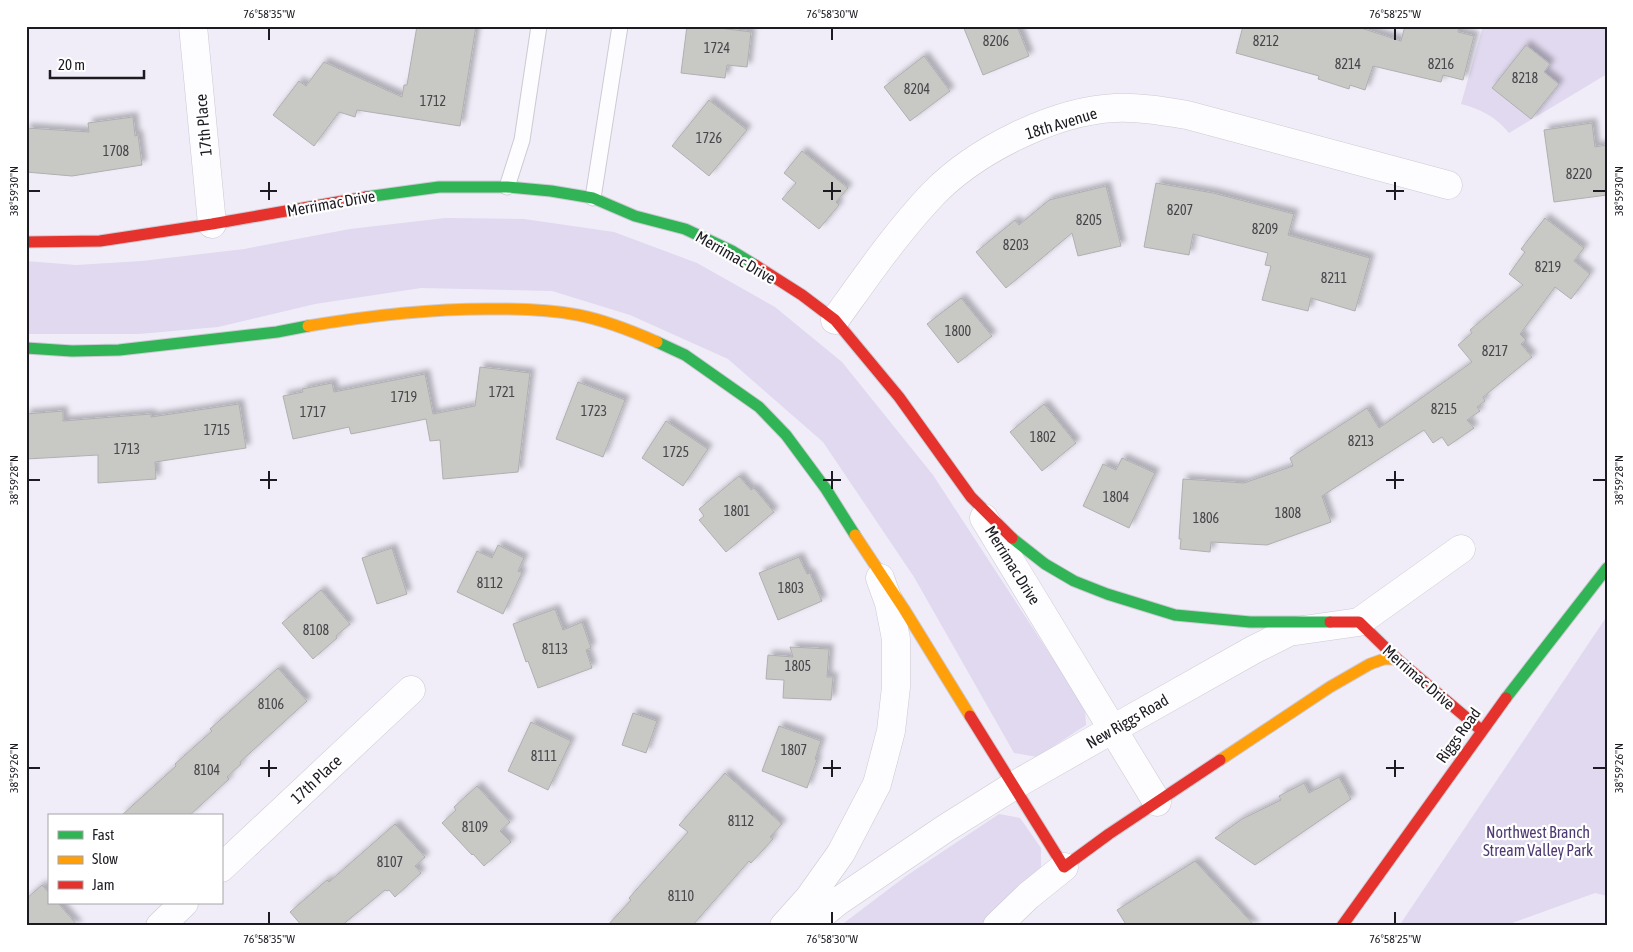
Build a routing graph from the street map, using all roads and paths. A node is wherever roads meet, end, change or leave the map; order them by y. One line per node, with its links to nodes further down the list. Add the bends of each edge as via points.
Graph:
1 (193, 26): 7 (street, 17th Place)
2 (539, 26): 5 (lane, via 522,140)
3 (620, 26): 6 (lane)
4 (1448, 185): 9 (street, 18th Avenue, via 1187,115 1114,108 1083,113 1022,133 961,170 934,193 897,235)
5 (507, 187): 6 (street, Merrimac Drive, via 551,190); 7 (street, Merrimac Drive, via 408,190)
6 (592, 198): 9 (street, Merrimac Drive, via 635,216 685,229 732,251)
7 (212, 224): 8 (street, Merrimac Drive, via 100,241)
8 (26, 242)
9 (835, 320): 11 (street, Merrimac Drive, via 899,397)
10 (26, 348): 14 (street, via 119,350 277,332 411,310 456,308 531,310 578,315 613,324 685,355 759,407 786,435 826,489)
11 (971, 496): 15 (street, via 1017,543 1045,564 1074,581 1116,597 1175,616 1250,622); 18 (street, Merrimac Drive)
12 (1461, 550): 15 (street, New Riggs Road)
13 (1607, 568): 19 (street, Riggs Road)
14 (877, 569): 20 (street); 26 (street, via 896,639 896,687 891,731 877,784 842,853 810,898)
15 (1359, 622): 16 (street, Merrimac Drive); 18 (street, New Riggs Road, via 1290,632)
16 (1397, 659): 19 (street, Merrimac Drive); 21 (street, via 1370,664 1330,687)
17 (411, 690): 22 (street, 17th Place)
18 (1113, 729): 20 (street, New Riggs Road); 21 (street, Merrimac Drive)
19 (1481, 730): 29 (street, Riggs Road)
20 (1013, 786): 23 (street); 27 (street, New Riggs Road, via 938,833 837,902)
21 (1157, 802): 23 (street)
22 (222, 867)
23 (1064, 867): 28 (street)
24 (183, 904): 25 (street)
25 (160, 926)
26 (784, 926)
27 (808, 926)
28 (997, 926)
29 (1342, 926)

